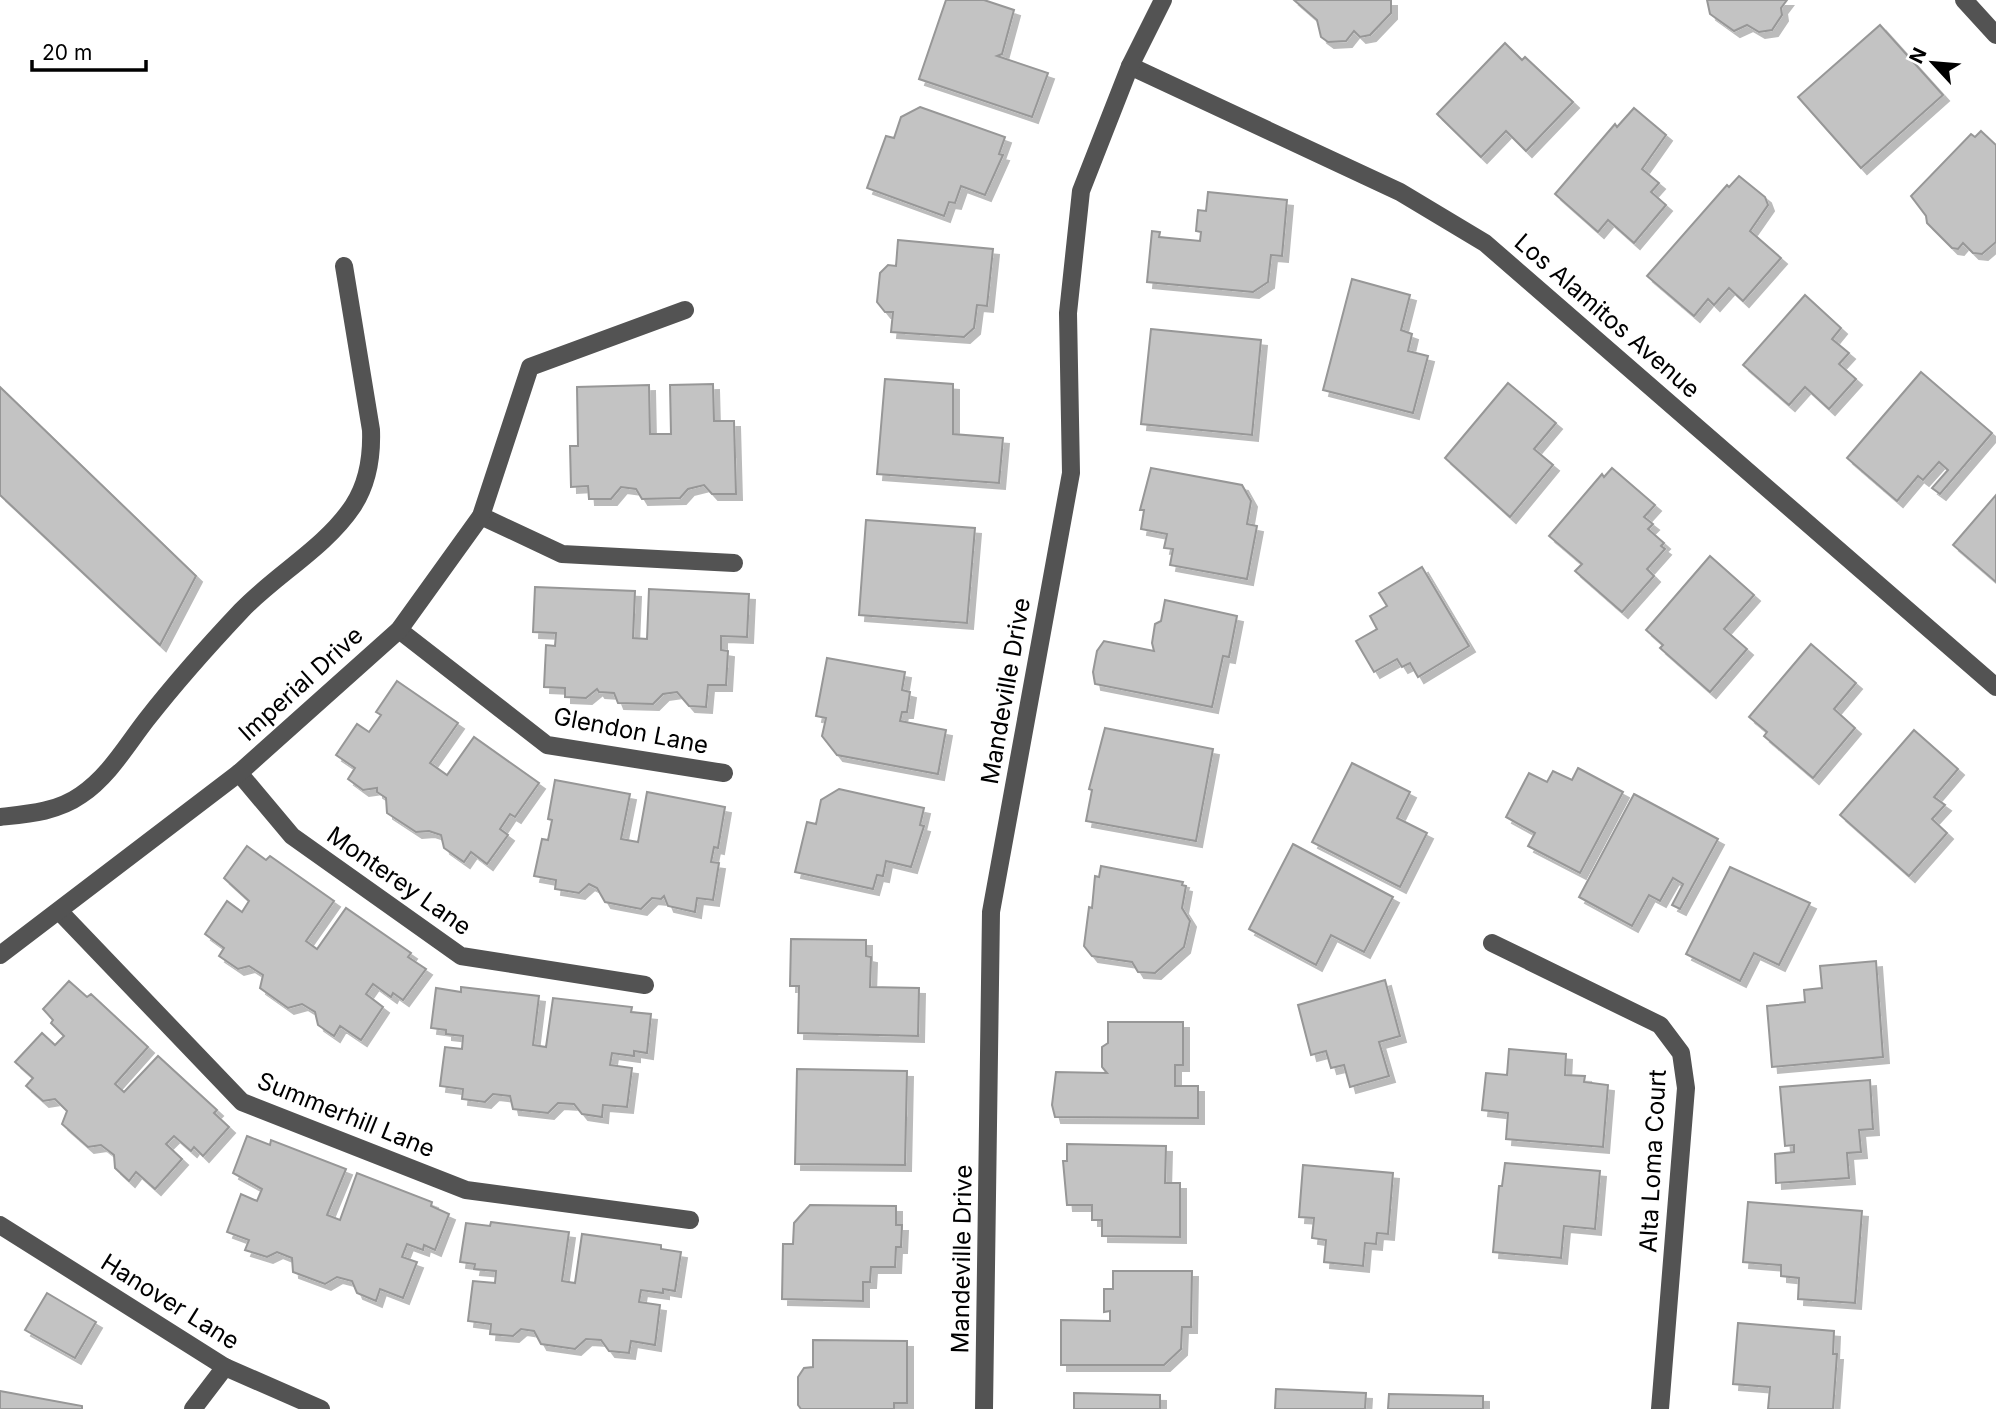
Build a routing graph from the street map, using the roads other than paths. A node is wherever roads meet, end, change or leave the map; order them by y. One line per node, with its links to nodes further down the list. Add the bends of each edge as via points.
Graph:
1 (1163, 0): 4 (street, Mandeville Drive)
2 (1965, 0): 3 (street)
3 (1996, 35)
4 (1130, 66): 10 (street, Los Alamitos Avenue, via 1400,192 1485,243); 23 (street, Mandeville Drive, via 1081,191 1068,313 1071,473 991,912)
5 (344, 266): 13 (street, via 372,455 366,482 353,506 244,608 186,670 113,765 80,796 41,813)
6 (685, 310): 7 (street, Imperial Drive, via 530,367)
7 (481, 516): 8 (street, via 562,554); 9 (street, Imperial Drive)
8 (734, 564)
9 (399, 630): 11 (street, Imperial Drive); 12 (street, Glendon Lane, via 547,745)
10 (1996, 687)
11 (239, 773): 14 (street, Imperial Drive); 17 (street, Monterey Lane, via 292,836 461,956)
12 (724, 773)
13 (0, 817)
14 (60, 912): 16 (street, Imperial Drive); 18 (street, Summerhill Lane, via 242,1102 466,1190)
15 (1492, 943): 24 (street, Alta Loma Court, via 1660,1025 1681,1053 1686,1088)
16 (0, 955)
17 (645, 985)
18 (690, 1220)
19 (0, 1225): 20 (street, Hanover Lane)
20 (225, 1367): 21 (street); 22 (street, Hanover Lane)
21 (193, 1409)
22 (321, 1409)
23 (984, 1409)
24 (1660, 1409)

